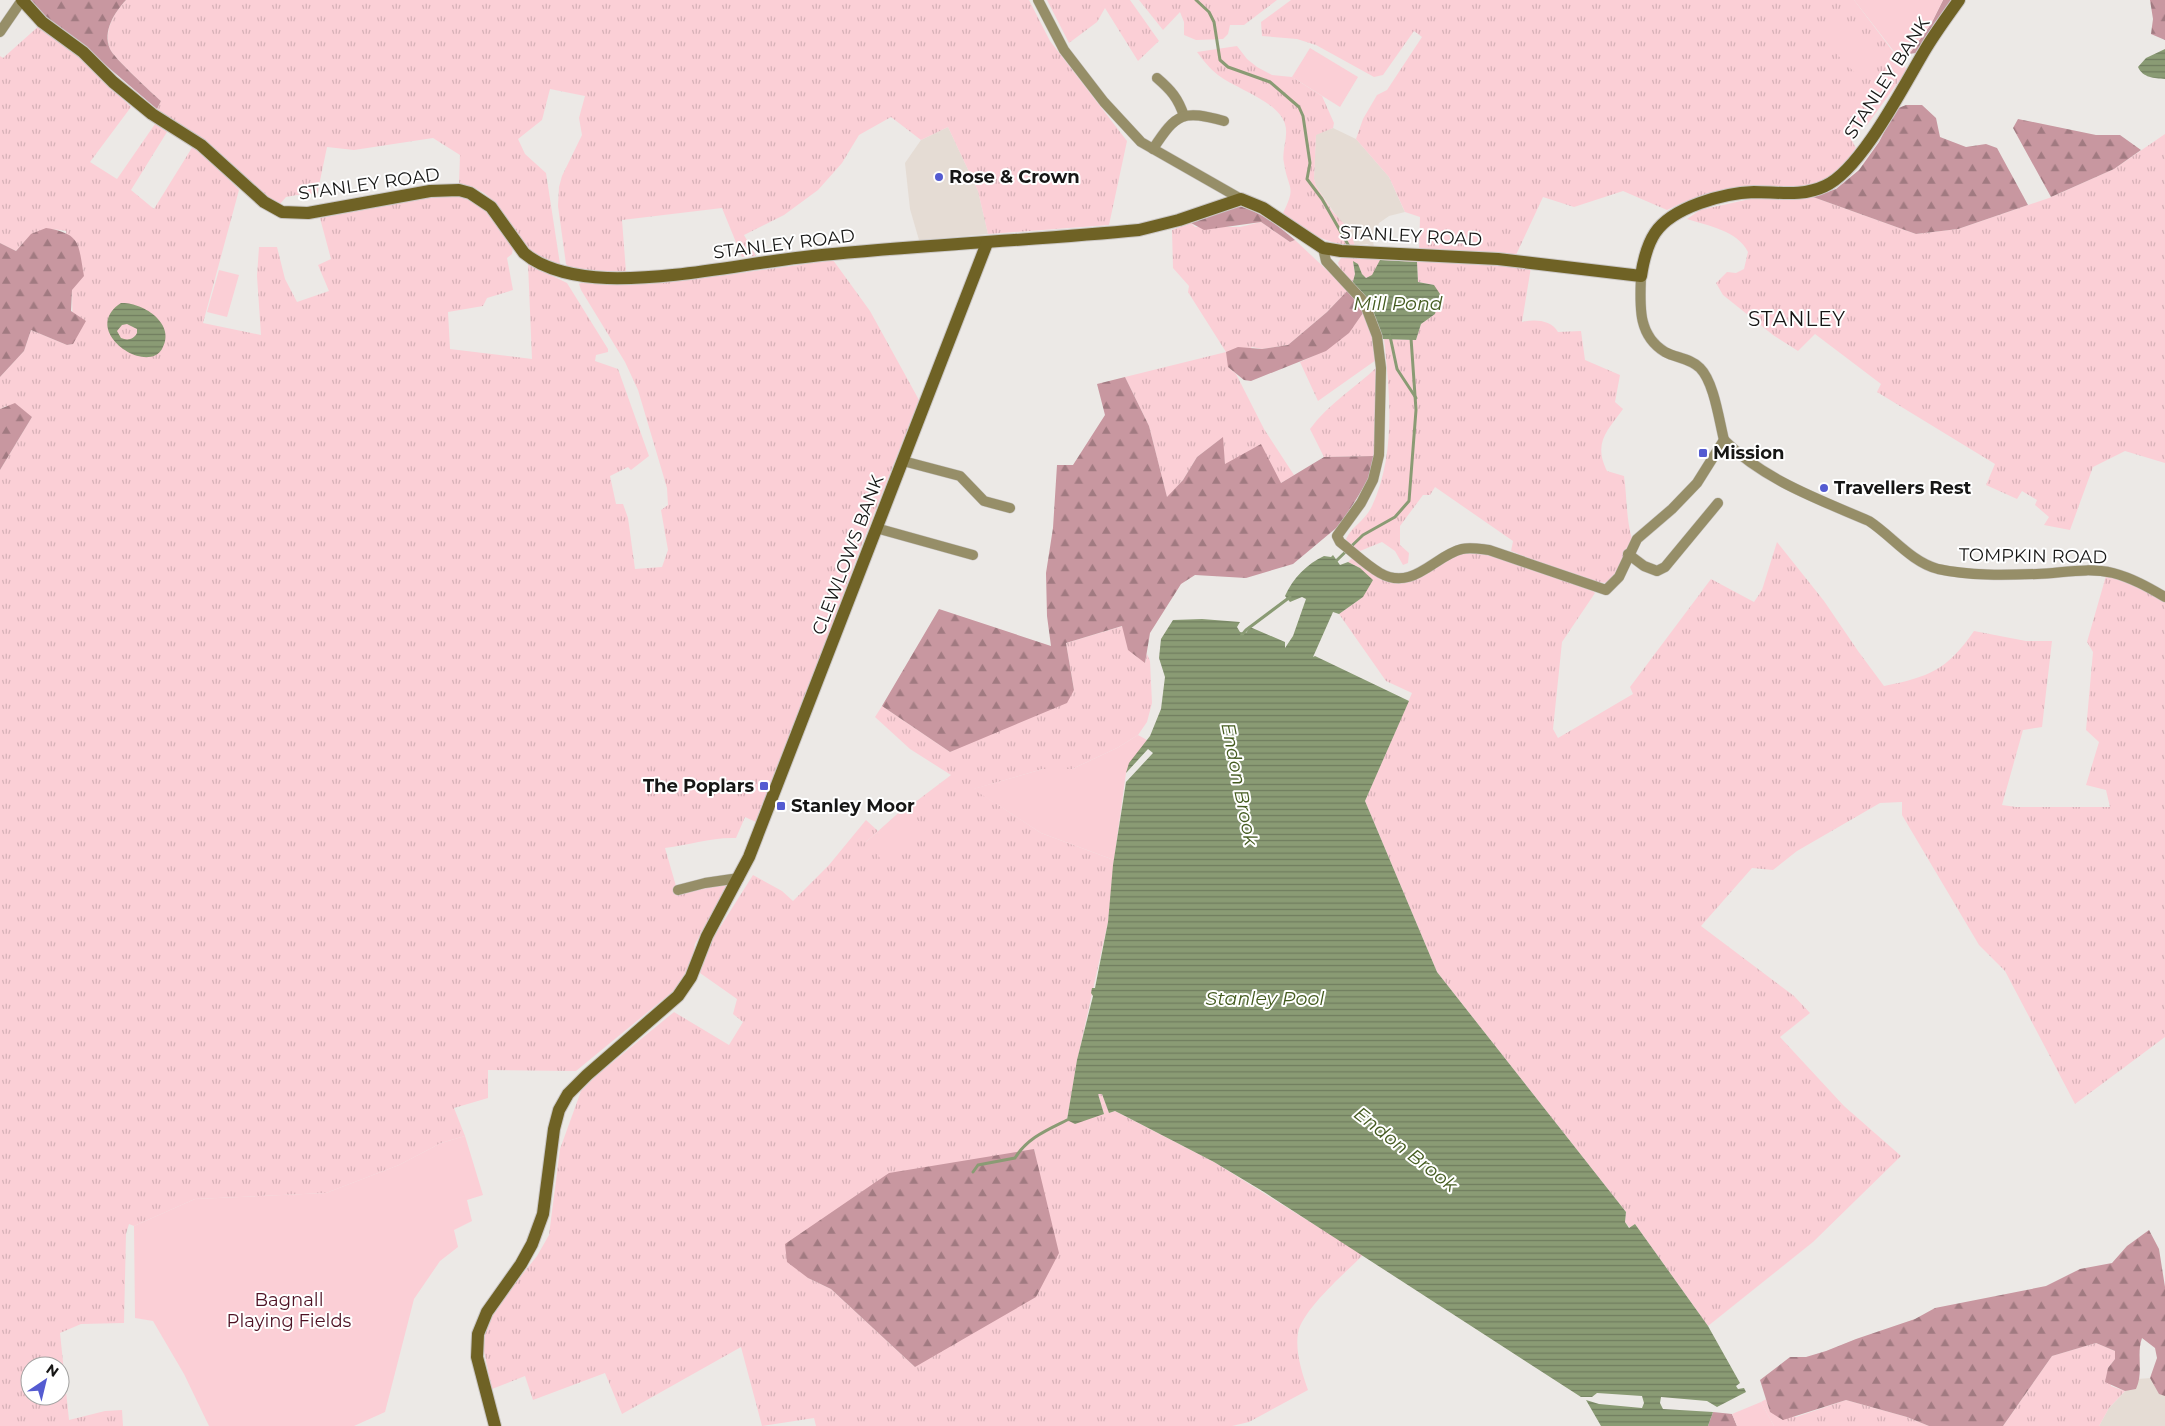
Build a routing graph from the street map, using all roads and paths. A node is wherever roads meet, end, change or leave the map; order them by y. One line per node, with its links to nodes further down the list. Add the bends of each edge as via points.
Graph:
1 (22, 0): 4 (street); 10 (street, STANLEY ROAD, via 42,22 84,52 113,82 152,114 201,145 264,202 282,212 308,212 430,191 459,190 491,207 532,260 582,276 606,278 647,278 832,254)
2 (1038, 0): 8 (street, via 1064,50 1098,95 1141,142)
3 (1959, 0): 12 (street, STANLEY BANK, via 1926,48 1886,117 1834,181 1795,193 1734,194 1681,212 1655,233)
4 (0, 32)
5 (1157, 78): 6 (street, via 1179,100)
6 (1184, 116): 7 (street, via 1196,114); 8 (street, via 1172,122)
7 (1224, 121)
8 (1152, 149): 9 (street)
9 (1242, 199): 10 (street, STANLEY ROAD, via 1139,230); 11 (street, STANLEY ROAD, via 1263,208)
10 (987, 242): 14 (street, CLEWLOWS BANK)
11 (1323, 248): 12 (street, STANLEY ROAD, via 1498,258); 18 (street, via 1326,261 1364,302 1377,336 1380,368 1378,455 1373,480 1361,504 1336,536 1344,545 1381,574 1406,578 1460,549 1473,548 1489,550 1606,590 1619,577)
12 (1641, 276): 13 (street, STANLEY BANK, via 1640,313 1644,330 1665,352 1692,362 1707,377)
13 (1724, 440): 18 (street, via 1697,482 1637,539); 20 (street, TOMPKIN ROAD, via 1759,470 1869,522 1929,566 1969,573 2038,574 2096,570 2143,584)
14 (902, 461): 16 (street, via 960,476 984,501); 17 (street, CLEWLOWS BANK)
15 (1718, 502): 18 (street, via 1665,567 1657,571)
16 (1010, 508)
17 (876, 528): 19 (street); 21 (street, CLEWLOWS BANK, via 770,807)
18 (1628, 554)
19 (973, 555)
20 (2165, 597)
21 (739, 878): 22 (street); 23 (street, CLEWLOWS BANK, via 678,996 586,1075 568,1094 559,1110 543,1214 522,1264 487,1312 478,1334 477,1357)
22 (678, 890)
23 (495, 1426)

